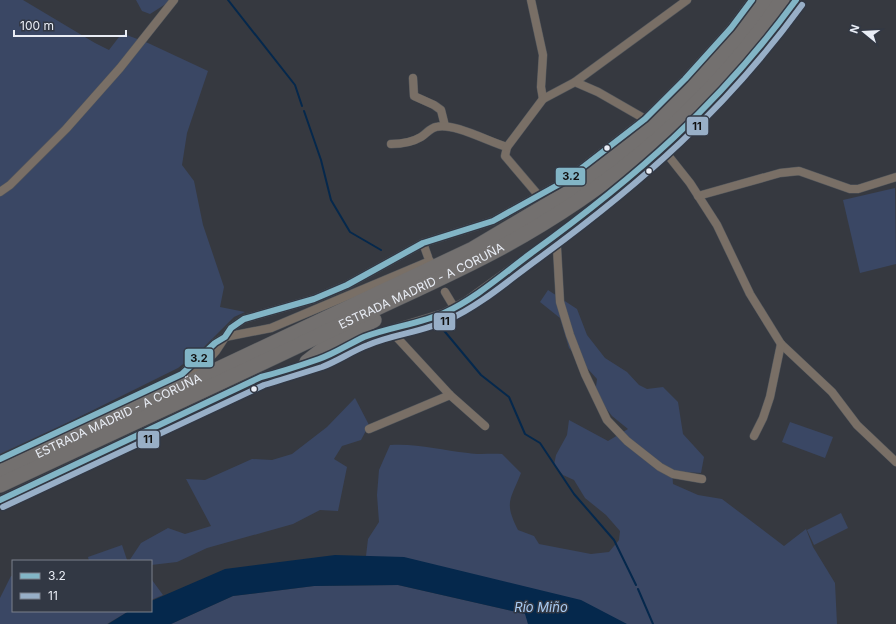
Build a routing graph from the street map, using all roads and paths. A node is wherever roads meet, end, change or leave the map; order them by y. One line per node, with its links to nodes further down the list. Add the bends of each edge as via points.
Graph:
1 (174, 0): 20 (street, via 120,68 66,129)
2 (531, 0): 10 (street, via 543,55)
3 (687, 0): 9 (street)
4 (752, 0): 12 (street, via 731,28)
5 (766, 0): 23 (highway, ESTRADA MADRID - A CORUÑA, via 688,93 636,142 564,195)
6 (782, 0): 19 (highway, ESTRADA MADRID - A CORUÑA, via 722,78 680,120)
7 (796, 0): 17 (street, via 732,80 706,109)
8 (413, 78): 11 (street, via 414,96)
9 (575, 82): 10 (street); 12 (street)
10 (543, 99): 16 (street)
11 (441, 110): 13 (street); 14 (street)
12 (645, 119): 21 (street, via 565,181)
13 (445, 126): 14 (street); 16 (street)
14 (434, 127): 15 (street, via 420,138 404,144)
15 (391, 144)
16 (507, 147): 21 (street, via 505,156)
17 (663, 149): 22 (street); 24 (street)
18 (896, 176): 22 (street, via 858,189 850,189 799,171 780,173)
19 (612, 178): 32 (highway, via 550,225 500,255 330,344); 41 (highway, ESTRADA MADRID - A CORUÑA, via 504,246)
20 (0, 192)
21 (539, 196): 25 (street, via 494,221)
22 (698, 196): 31 (street, via 717,225 750,294)
23 (537, 211): 30 (street, via 453,252 318,310 271,328); 39 (highway, ESTRADA MADRID - A CORUÑA, via 473,249)
24 (553, 238): 28 (street); 40 (street, via 557,248 560,302 585,374 607,420 627,441 660,467 673,474)
25 (423, 243): 26 (street); 30 (street, via 347,285 244,319 231,328)
26 (428, 257)
27 (445, 292): 28 (street)
28 (454, 307): 29 (street, via 444,313)
29 (390, 330): 32 (street, via 365,337); 33 (street)
30 (225, 337): 37 (street, via 207,362 197,368)
31 (781, 344): 36 (street, via 770,397); 38 (street, via 832,392 856,425)
32 (307, 362): 42 (street, via 254,380)
33 (450, 395): 34 (street); 35 (street)
34 (485, 426)
35 (369, 429)
36 (754, 436)
37 (2, 456)
38 (896, 462)
39 (0, 472)
40 (702, 479)
41 (0, 485)
42 (0, 500)

